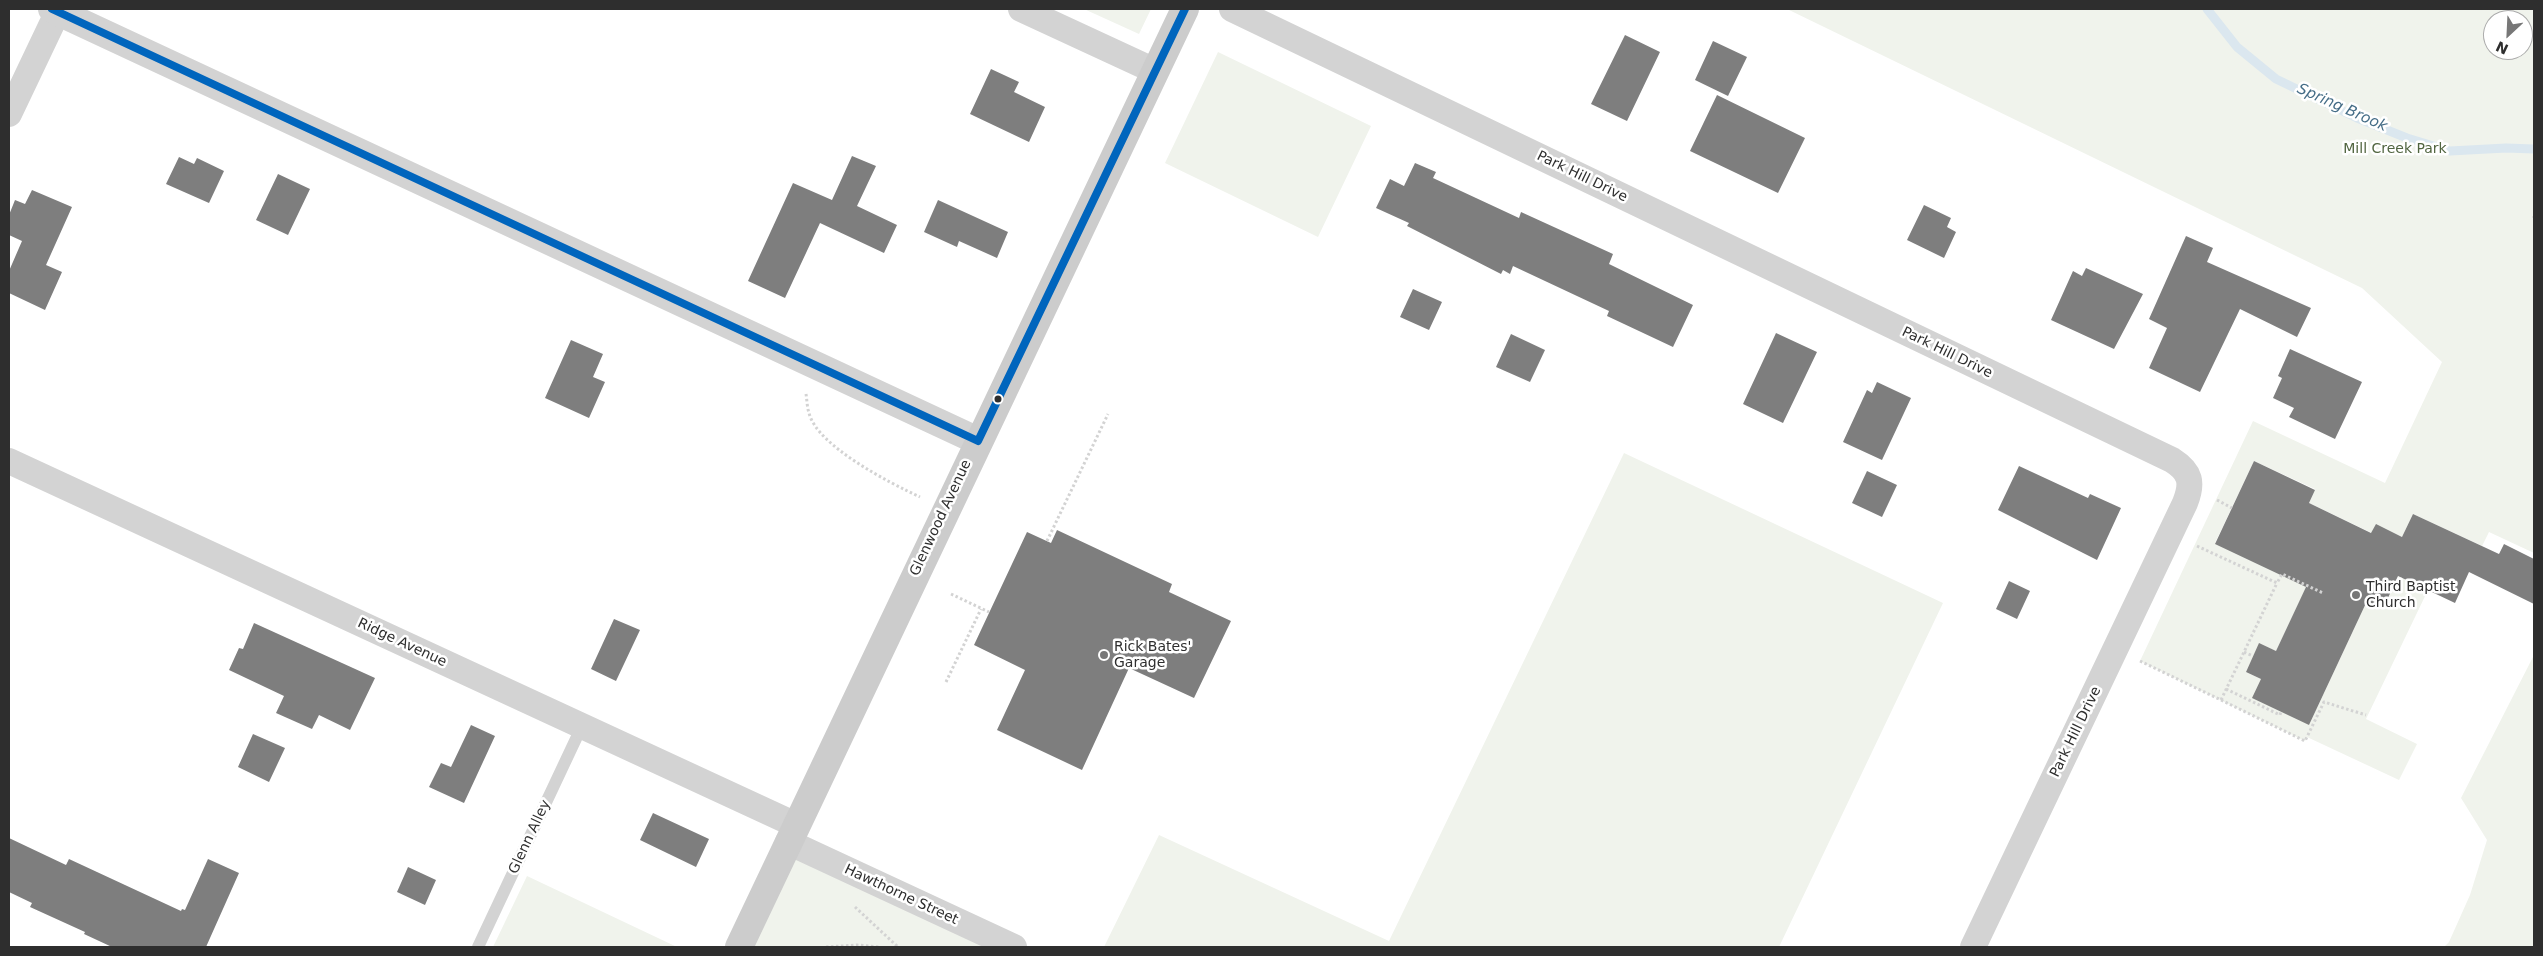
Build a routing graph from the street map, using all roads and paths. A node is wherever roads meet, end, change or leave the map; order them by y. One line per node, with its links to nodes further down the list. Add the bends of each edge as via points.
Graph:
1 (1021, 9): 5 (street)
2 (1185, 9): 5 (main road, Glenwood Avenue)
3 (1232, 9): 38 (street, Park Hill Drive, via 2163,456 2184,469 2190,477 2191,488 2185,503)
4 (56, 10): 6 (street); 7 (street)
5 (1155, 71): 9 (main road, Glenwood Avenue)
6 (9, 114)
7 (814, 364): 9 (street); 13 (path, via 806,393 809,414 821,434 844,454 878,475)
8 (1108, 414): 14 (path)
9 (978, 441): 13 (main road, Glenwood Avenue)
10 (9, 460): 29 (street, Ridge Avenue)
11 (2216, 500): 12 (path)
12 (2232, 508)
13 (946, 509): 30 (main road, Glenwood Avenue)
14 (1047, 541)
15 (2195, 544): 16 (path)
16 (2277, 583): 17 (path, via 2282,574); 21 (path)
17 (2323, 593)
18 (951, 594): 19 (path)
19 (981, 608): 20 (path); 24 (path)
20 (989, 612)
21 (2244, 652): 22 (path); 25 (path)
22 (2253, 656)
23 (2140, 661): 26 (path)
24 (946, 682)
25 (2226, 689): 26 (path); 27 (path, via 2280,715)
26 (2221, 700): 28 (path, via 2305,741 2322,701)
27 (2281, 711)
28 (2366, 715)
29 (582, 726): 30 (street, Ridge Avenue); 32 (lane, Glenn Alley)
30 (792, 833): 33 (main road, Glenwood Avenue); 37 (street, Hawthorne Street)
31 (848, 902): 36 (path)
32 (478, 947)
33 (739, 947)
34 (826, 947): 35 (path)
35 (879, 947)
36 (898, 947)
37 (1014, 947)
38 (1973, 947)

